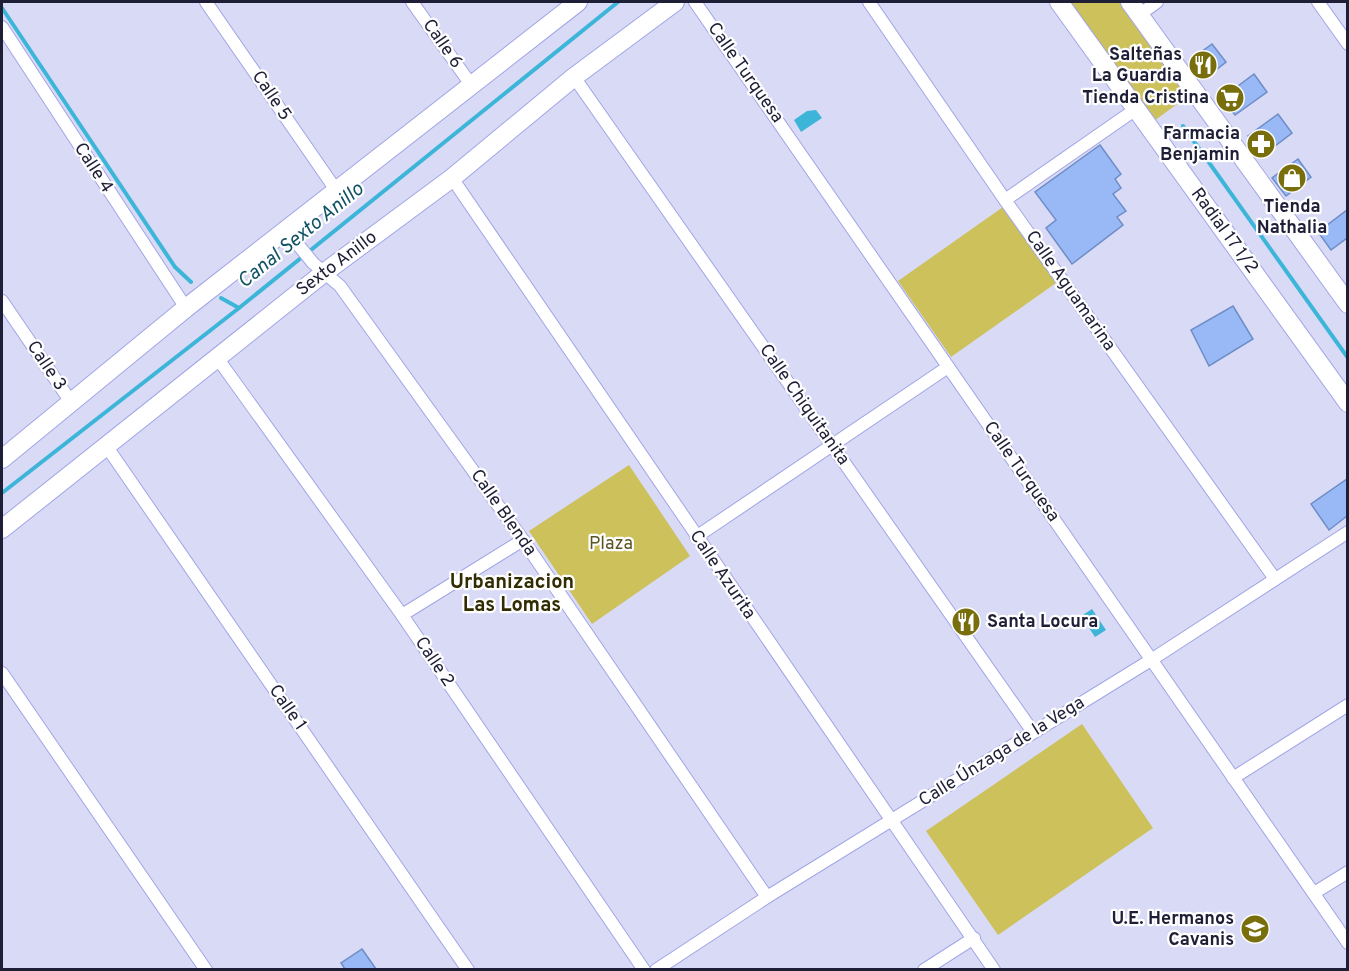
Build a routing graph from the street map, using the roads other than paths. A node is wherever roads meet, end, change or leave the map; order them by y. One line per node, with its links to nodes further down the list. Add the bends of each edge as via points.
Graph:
1 (206, 2): 17 (street, Calle 5)
2 (412, 2): 14 (street, Calle 6)
3 (578, 2): 14 (main road)
4 (675, 2): 13 (main road, Sexto Anillo)
5 (695, 2): 25 (street, Calle Turquesa)
6 (869, 2): 18 (street, Calle Aguamarina)
7 (1059, 2): 15 (main road, Radial 17 1/2)
8 (1157, 2): 10 (street)
9 (1318, 2): 12 (street)
10 (1134, 8): 22 (main road)
11 (2, 27): 23 (street, Calle 4)
12 (1347, 44)
13 (574, 77): 16 (main road, Sexto Anillo); 28 (street, Calle Chiquitanita)
14 (471, 86): 17 (main road)
15 (1136, 109): 18 (street); 27 (main road, Radial 17 1/2)
16 (452, 178): 20 (main road, Sexto Anillo); 33 (street, Calle Azurita)
17 (336, 190): 19 (main road)
18 (1005, 200): 35 (street, Calle Aguamarina)
19 (290, 236): 20 (street, Calle Blenda); 23 (main road)
20 (319, 268): 24 (main road, Sexto Anillo); 34 (street, Calle Blenda, via 340,286)
21 (2, 301): 26 (street, Calle 3)
22 (1347, 304)
23 (186, 308): 26 (main road)
24 (218, 359): 29 (main road, Sexto Anillo); 36 (street, Calle 2)
25 (948, 367): 28 (street); 37 (street, Calle Turquesa)
26 (70, 402): 30 (main road)
27 (1347, 403)
28 (832, 446): 33 (street); 40 (street, Calle Chiquitanita)
29 (107, 447): 31 (main road, Sexto Anillo); 49 (street, Calle 1)
30 (2, 459)
31 (2, 529)
32 (1347, 532): 35 (street, Calle Únzaga de la Vega)
33 (696, 537): 42 (street, Calle Azurita)
34 (523, 540): 36 (street); 45 (street, Calle Blenda)
35 (1275, 579): 37 (street, Calle Únzaga de la Vega)
36 (402, 615): 50 (street, Calle 2)
37 (1150, 660): 40 (street, Calle Únzaga de la Vega); 41 (street, Calle Turquesa)
38 (2, 673): 48 (street)
39 (1347, 705): 41 (street)
40 (1034, 732): 42 (street, Calle Únzaga de la Vega)
41 (1233, 778): 44 (street, Calle Turquesa)
42 (891, 821): 45 (street, Calle Únzaga de la Vega); 46 (street, Calle Azurita)
43 (1347, 872): 44 (street)
44 (1314, 893): 47 (street, Calle Turquesa)
45 (767, 897): 51 (street, Calle Únzaga de la Vega)
46 (974, 938): 52 (street); 53 (street, Calle Azurita)
47 (1347, 943)
48 (206, 969)
49 (468, 969)
50 (644, 969)
51 (656, 969)
52 (924, 969)
53 (994, 969)

